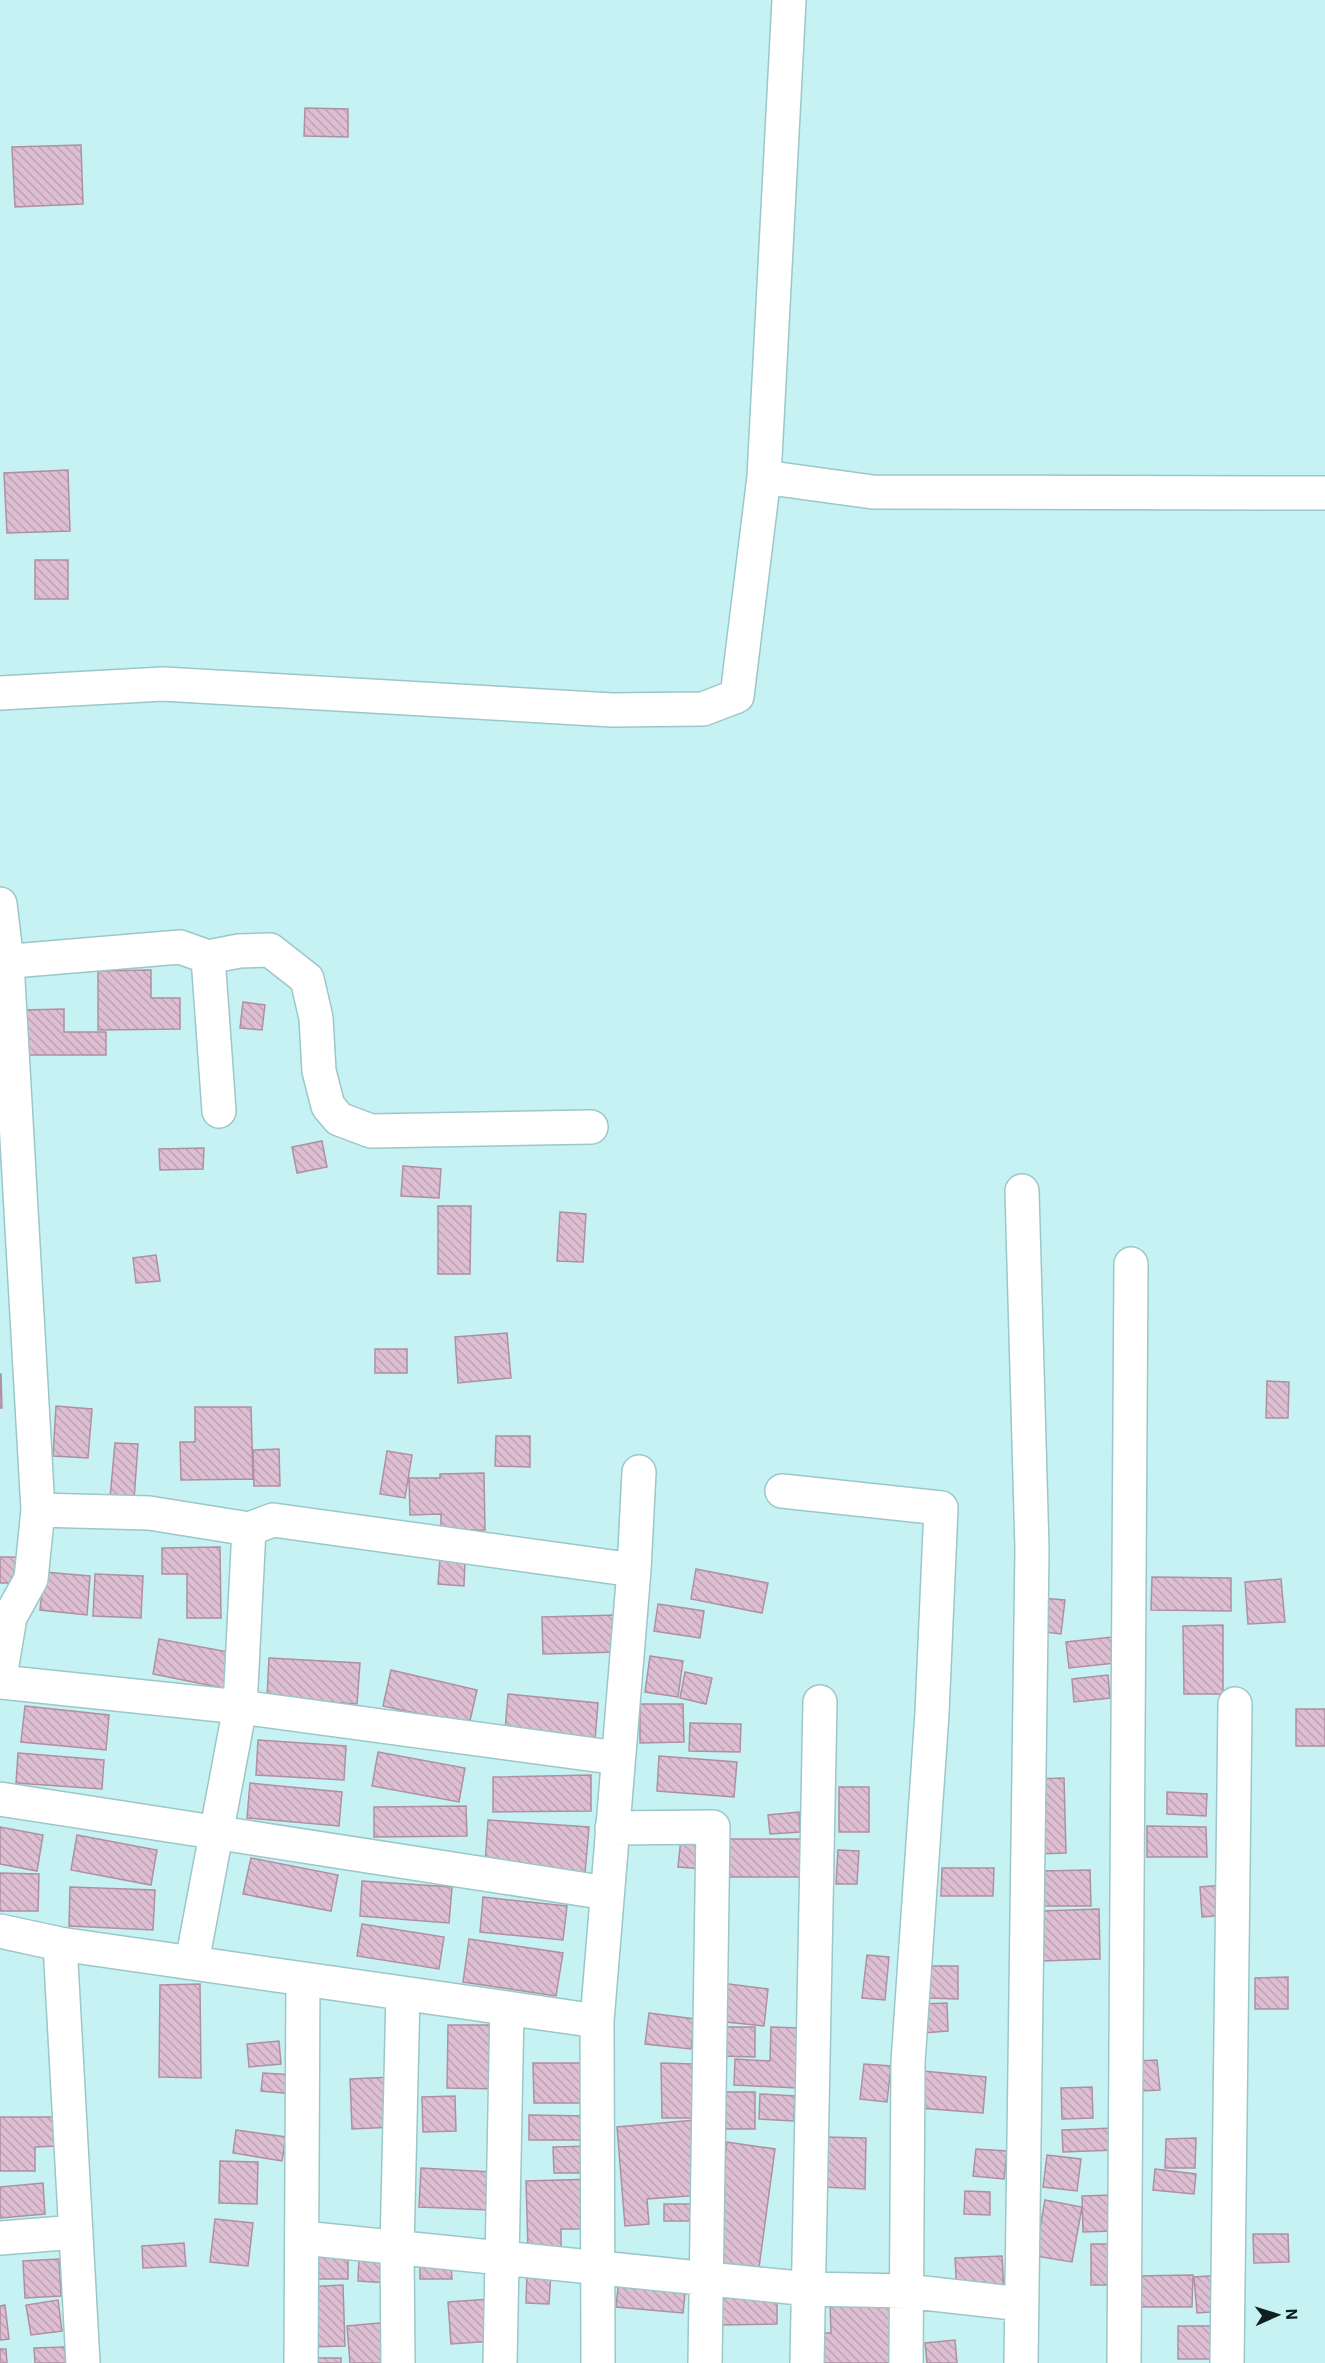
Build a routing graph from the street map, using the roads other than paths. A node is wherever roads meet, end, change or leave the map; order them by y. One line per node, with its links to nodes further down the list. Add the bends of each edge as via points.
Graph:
1 (789, 0): 2 (street)
2 (764, 477): 3 (street, via 873,492); 4 (street, via 737,696 703,709 612,710 163,684)
3 (1325, 493)
4 (0, 693)
5 (0, 904): 7 (street)
6 (208, 957): 7 (street, via 180,947); 8 (street); 9 (street, via 270,950 307,979 316,1018 319,1071 328,1106 339,1119 371,1131)
7 (3, 962): 14 (street)
8 (219, 1111)
9 (591, 1127)
10 (1022, 1191): 43 (street, via 1032,1549)
11 (1131, 1264): 53 (street)
12 (639, 1472): 16 (street)
13 (782, 1491): 42 (street, via 941,1508 932,1713 908,2062)
14 (38, 1510): 15 (street, via 149,1513); 17 (street, via 31,1579 10,1617)
15 (249, 1529): 16 (street, via 273,1520); 21 (street)
16 (634, 1570): 22 (street)
17 (0, 1677)
18 (0, 1682): 21 (street)
19 (820, 1702): 41 (street)
20 (1235, 1704): 54 (street)
21 (240, 1707): 22 (street); 25 (street)
22 (618, 1758): 24 (street)
23 (0, 1799): 25 (street)
24 (612, 1827): 26 (street); 40 (street, via 713,1827)
25 (215, 1833): 26 (street); 29 (street)
26 (607, 1893): 33 (street)
27 (0, 1931): 28 (street)
28 (60, 1944): 29 (street); 34 (street)
29 (192, 1962): 30 (street)
30 (303, 1979): 31 (street); 36 (street)
31 (403, 1994): 32 (street); 37 (street)
32 (507, 2008): 33 (street); 38 (street)
33 (597, 2021): 39 (street)
34 (76, 2232): 35 (street); 44 (street)
35 (0, 2238)
36 (303, 2238): 37 (street); 45 (street)
37 (397, 2248): 38 (street); 46 (street)
38 (501, 2259): 39 (street); 47 (street)
39 (599, 2270): 40 (street); 48 (street)
40 (706, 2280): 41 (street); 49 (street)
41 (809, 2289): 42 (street); 50 (street)
42 (906, 2291): 43 (street); 51 (street)
43 (1021, 2304): 52 (street)
44 (83, 2363)
45 (301, 2363)
46 (398, 2363)
47 (500, 2363)
48 (598, 2363)
49 (705, 2363)
50 (807, 2363)
51 (906, 2363)
52 (1020, 2363)
53 (1124, 2363)
54 (1227, 2363)

